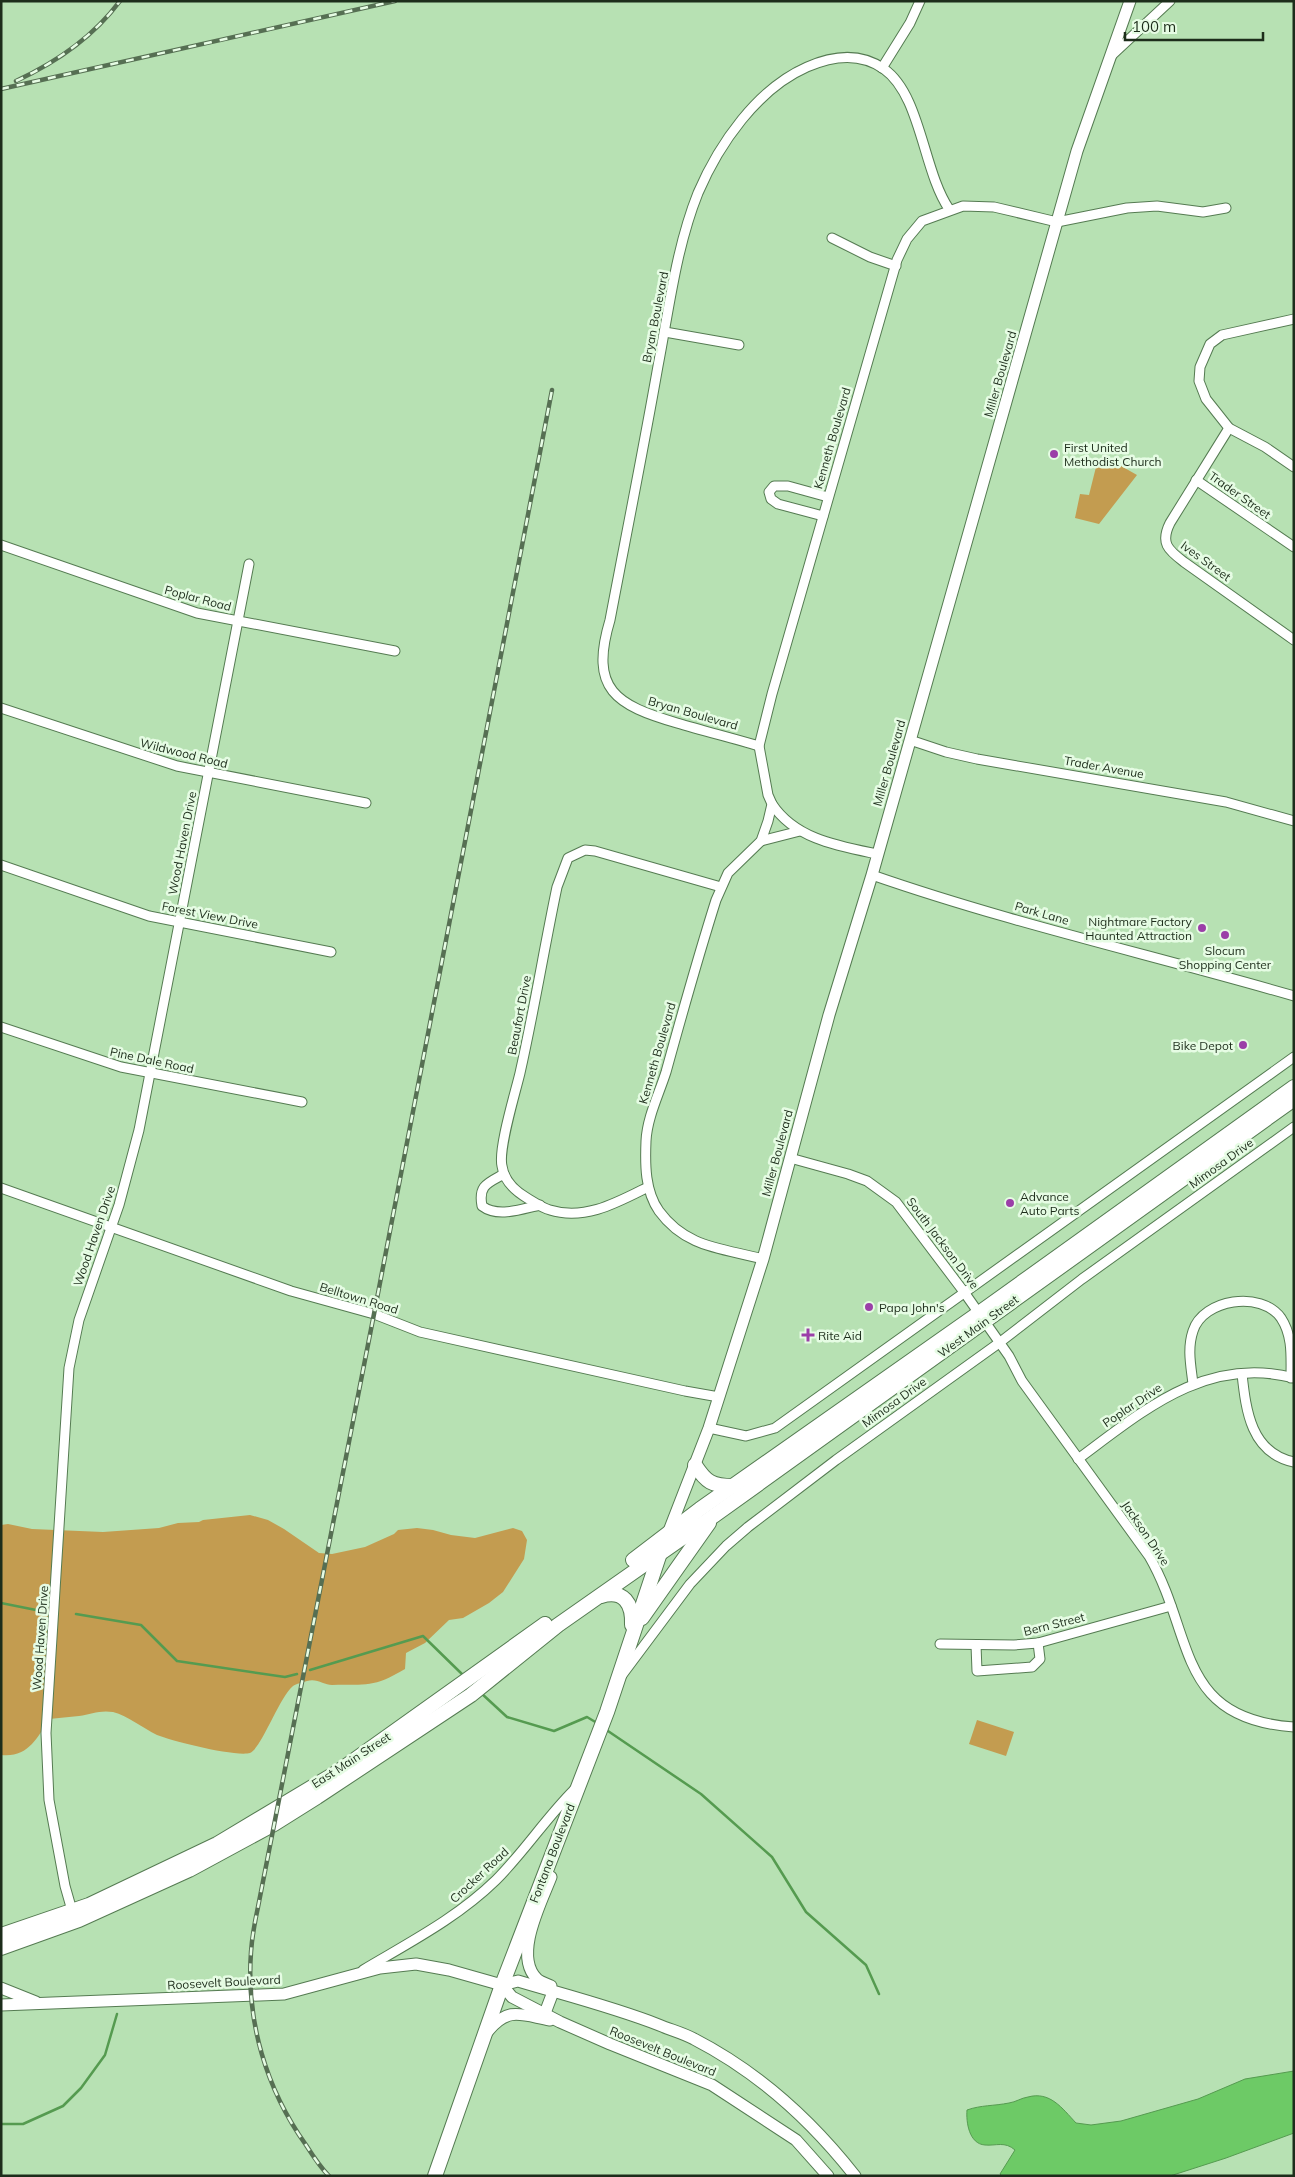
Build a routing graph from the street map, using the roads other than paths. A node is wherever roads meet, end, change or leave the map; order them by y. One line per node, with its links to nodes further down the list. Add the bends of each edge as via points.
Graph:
1 (920, 1): 5 (street)
2 (1130, 1): 4 (street, Miller Boulevard)
3 (1170, 1): 4 (street)
4 (1111, 56): 8 (street, Miller Boulevard, via 1083,133)
5 (882, 68): 7 (street, Bryan Boulevard, via 896,81 907,100 935,180); 12 (street, Bryan Boulevard, via 853,57 813,65 781,83 743,119 720,151 698,195 681,249)
6 (1226, 208): 8 (street, via 1202,212 1158,206 1127,208)
7 (949, 209): 8 (street, Kenneth Boulevard, via 984,206); 10 (street, Kenneth Boulevard, via 922,221 902,249)
8 (1057, 222): 26 (street, Miller Boulevard)
9 (832, 238): 10 (street)
10 (896, 266): 17 (street, Kenneth Boulevard)
11 (1294, 319): 14 (street, via 1228,333 1210,344 1200,367 1201,389)
12 (665, 332): 13 (street); 27 (street, Bryan Boulevard, via 606,635 605,675 617,696 637,710)
13 (739, 345)
14 (1230, 428): 15 (street); 16 (street, Ives Street)
15 (1294, 468)
16 (1196, 480): 20 (street, Trader Street); 23 (street, Ives Street, via 1167,529 1165,540 1170,550)
17 (828, 497): 18 (street, Kenneth Boulevard); 18 (street, via 783,484 774,486 769,492 770,499 778,504)
18 (823, 516): 27 (street, Kenneth Boulevard)
19 (1, 545): 22 (street, Poplar Road, via 171,605)
20 (1294, 547)
21 (249, 564): 22 (street, Wood Haven Drive)
22 (238, 621): 24 (street, Poplar Road); 28 (street, Wood Haven Drive)
23 (1294, 640)
24 (395, 651)
25 (1, 708): 28 (street, Wildwood Road, via 154,760)
26 (910, 740): 31 (street, Trader Avenue, via 977,759 1226,802); 34 (street, Miller Boulevard)
27 (759, 746): 30 (street, Kenneth Boulevard)
28 (209, 773): 29 (street, Wildwood Road); 38 (street, Wood Haven Drive)
29 (366, 803)
30 (772, 804): 32 (street, Kenneth Boulevard, via 780,816); 33 (street, Kenneth Boulevard)
31 (1294, 821)
32 (800, 831): 33 (street); 34 (street, Kenneth Boulevard, via 820,840)
33 (761, 841): 37 (street, Kenneth Boulevard, via 728,873)
34 (877, 854): 36 (street, Miller Boulevard)
35 (1, 865): 38 (street, Forest View Drive, via 149,916)
36 (872, 875): 40 (street, Park Lane, via 1058,931); 48 (street, Miller Boulevard)
37 (721, 887): 49 (street, Beaufort Drive, via 596,851 585,850 568,858 557,886 501,1156); 50 (street, Kenneth Boulevard, via 650,1120 646,1140)
38 (180, 922): 39 (street, Forest View Drive); 43 (street, Wood Haven Drive)
39 (331, 952)
40 (1294, 996)
41 (1, 1027): 43 (street, Pine Dale Road, via 89,1058)
42 (1294, 1057): 55 (street)
43 (149, 1073): 46 (street, Pine Dale Road); 53 (street, Wood Haven Drive, via 133,1156)
44 (1294, 1087): 56 (main road, West Main Street)
45 (1294, 1100): 56 (main road, West Main Street)
46 (302, 1102)
47 (1294, 1127): 57 (street, Mimosa Drive)
48 (790, 1158): 54 (street, Miller Boulevard); 55 (street, South Jackson Drive, via 867,1181 887,1194 908,1215)
49 (504, 1174): 52 (street, via 518,1191); 52 (street, via 482,1188 482,1206 498,1213)
50 (648, 1187): 52 (street, via 611,1205 582,1213 561,1213); 54 (street, Kenneth Boulevard, via 659,1210 687,1237 711,1248)
51 (1, 1188): 53 (street, Belltown Road)
52 (540, 1205)
53 (111, 1228): 61 (street, Belltown Road, via 420,1332); 81 (street, Wood Haven Drive, via 79,1320 69,1368 47,1715 49,1800)
54 (763, 1259): 61 (street, Miller Boulevard)
55 (964, 1292): 56 (street, South Jackson Drive); 62 (street, via 775,1428 746,1436)
56 (982, 1318): 57 (street, Jackson Drive); 66 (main road, West Main Street); 67 (main road, West Main Street)
57 (999, 1342): 63 (street, Jackson Drive, via 1022,1381); 76 (street, Mimosa Drive, via 910,1405 726,1546 690,1584)
58 (1242, 1374): 59 (street, Poplar Drive); 60 (street, Poplar Drive); 64 (street, via 1245,1404 1256,1434 1266,1450)
59 (1292, 1378): 60 (street, via 1292,1344 1280,1316 1265,1305 1233,1301 1203,1314 1193,1329 1188,1348)
60 (1193, 1384): 63 (street, Poplar Drive, via 1155,1403)
61 (719, 1397): 62 (street, Miller Boulevard)
62 (709, 1428): 65 (street, Miller Boulevard)
63 (1078, 1459): 71 (street, Jackson Drive, via 1149,1556)
64 (1294, 1462)
65 (695, 1465): 66 (main road, via 709,1482); 68 (street, Miller Boulevard)
66 (733, 1486): 68 (main road, West Main Street)
67 (715, 1515): 69 (main road, West Main Street); 72 (main road)
68 (669, 1531): 69 (main road, Fontana Boulevard); 77 (main road, East Main Street)
69 (660, 1551): 70 (main road, East Main Street); 72 (main road, Fontana Boulevard)
70 (598, 1596): 72 (main road, via 617,1594 626,1599 632,1610); 77 (main road, East Main Street)
71 (1171, 1606): 73 (street, Bern Street); 78 (street, Jackson Drive, via 1188,1656 1210,1693 1243,1718)
72 (632, 1633): 76 (main road, Fontana Boulevard)
73 (1038, 1643): 75 (street, Bern Street); 75 (street, via 1040,1659 1032,1667 977,1671)
74 (940, 1644): 75 (street, Bern Street)
75 (976, 1645)
76 (617, 1681): 79 (main road, Fontana Boulevard)
77 (471, 1686): 81 (main road, East Main Street, via 217,1844 89,1905)
78 (1294, 1727)
79 (579, 1785): 80 (main road, Fontana Boulevard); 83 (street, Crocker Road, via 516,1859 476,1898 438,1926)
80 (554, 1846): 84 (main road, Fontana Boulevard); 87 (street, via 552,1873 528,1939 527,1964 537,1979)
81 (73, 1916): 82 (main road, East Main Street)
82 (3, 1945)
83 (352, 1976): 84 (street, Roosevelt Boulevard, via 395,1965 416,1964); 88 (street, Roosevelt Boulevard, via 284,1994)
84 (502, 1985): 86 (street, Roosevelt Boulevard, via 518,1981); 90 (street, Roosevelt Boulevard, via 512,1997); 92 (main road, Fontana Boulevard)
85 (1, 1988): 88 (street)
86 (553, 1992): 87 (street, Roosevelt Boulevard); 90 (street)
87 (572, 1997): 95 (street, Roosevelt Boulevard, via 624,2012 694,2039 754,2076 796,2110 830,2144)
88 (40, 2003): 89 (street, Roosevelt Boulevard)
89 (1, 2005)
90 (545, 2013): 91 (street, Roosevelt Boulevard)
91 (560, 2022): 92 (street, via 513,2013 497,2020); 94 (street, Roosevelt Boulevard, via 712,2085 796,2140)
92 (484, 2037): 93 (main road, Fontana Boulevard)
93 (435, 2176)
94 (828, 2176)
95 (855, 2176)

